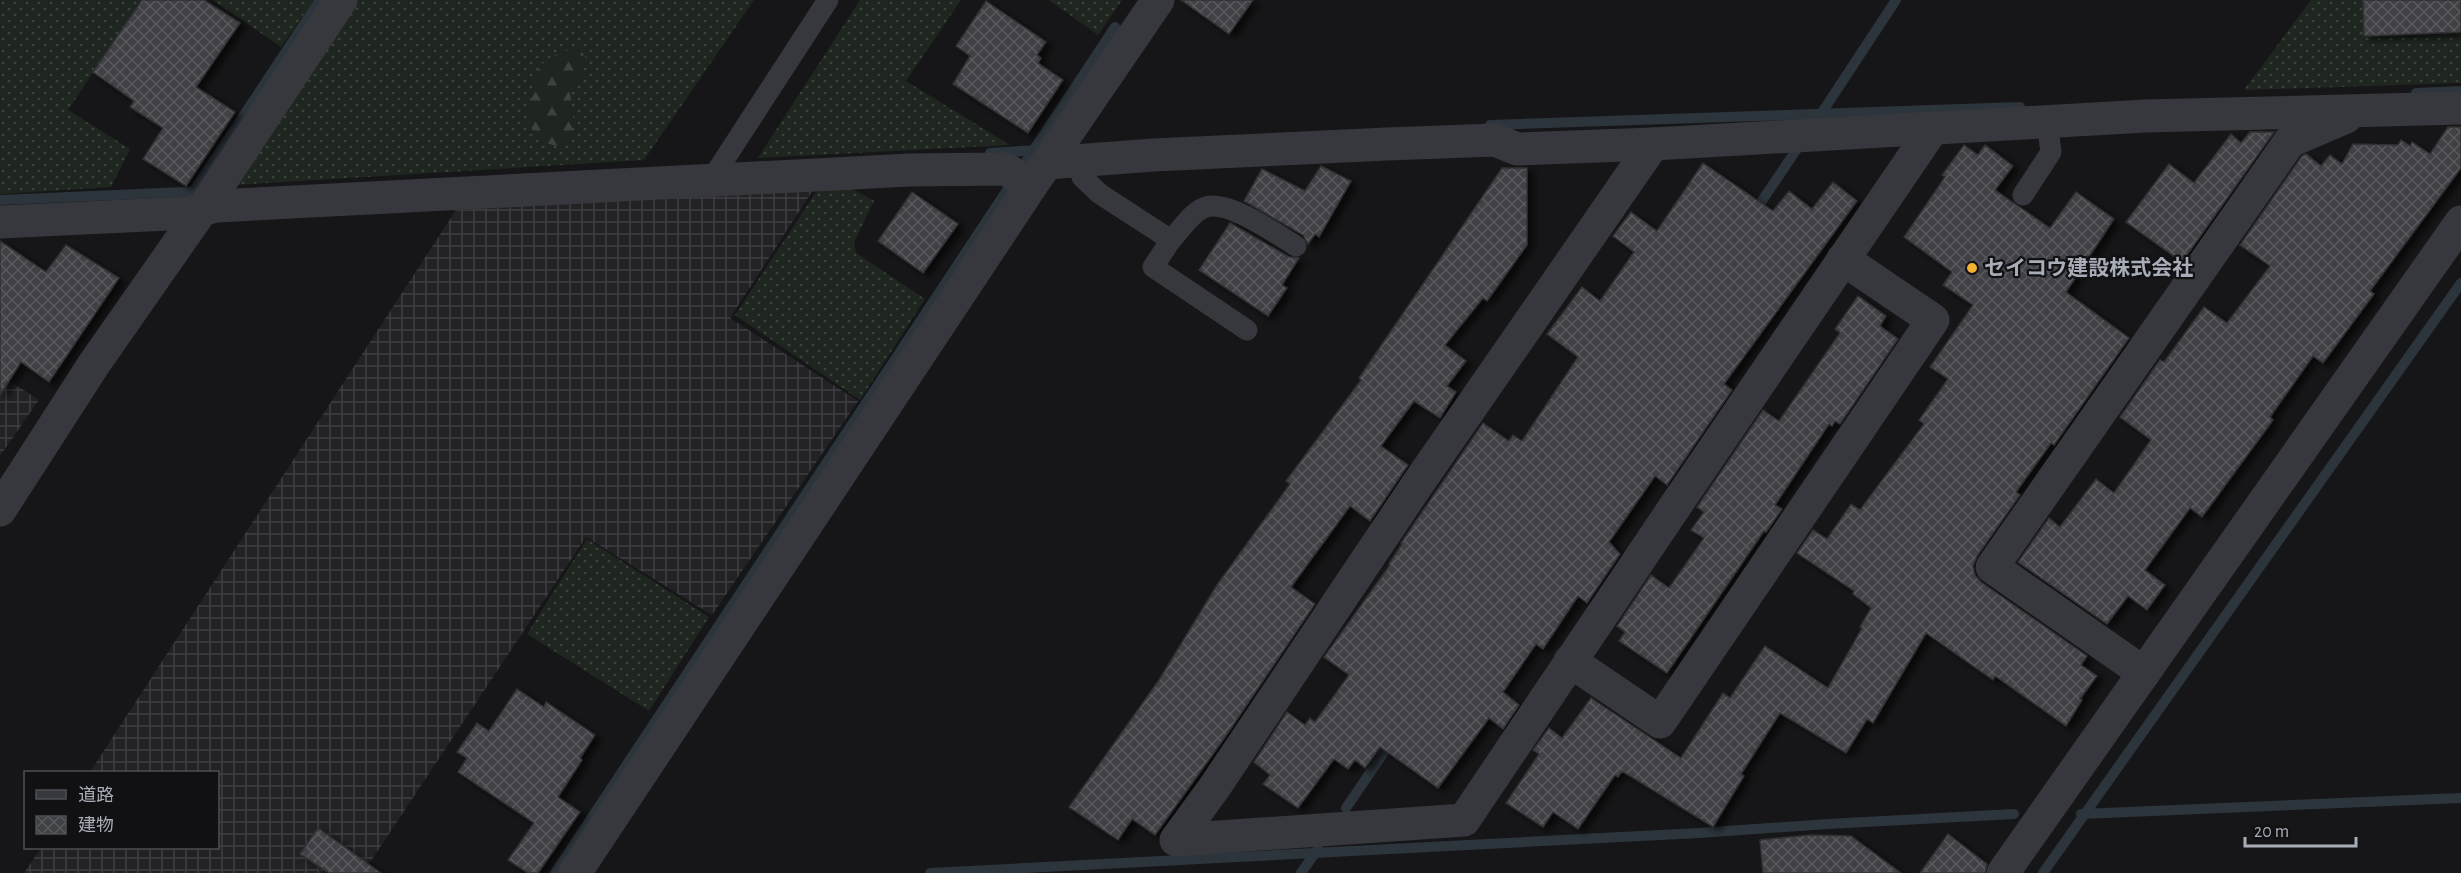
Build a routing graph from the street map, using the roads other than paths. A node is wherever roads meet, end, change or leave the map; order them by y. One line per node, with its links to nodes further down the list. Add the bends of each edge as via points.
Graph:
1 (341, 0): 12 (street)
2 (828, 0): 10 (lane)
3 (1158, 0): 9 (street)
4 (2461, 108): 5 (street)
5 (2362, 111): 6 (street); 21 (street, via 2290,141 1992,567)
6 (2047, 122): 7 (street); 11 (lane, via 2051,152)
7 (1933, 129): 8 (street); 17 (street)
8 (1653, 144): 9 (street, via 1517,149 1494,140 1154,154); 20 (street, via 1176,840 1464,820)
9 (1037, 172): 10 (street, via 910,170); 15 (lane, via 1083,177 1100,194); 22 (street)
10 (713, 176): 12 (street, via 216,206)
11 (2023, 195)
12 (200, 203): 13 (street); 19 (street)
13 (0, 222)
14 (2461, 222): 21 (street)
15 (1171, 240): 16 (lane, via 1206,207 1227,207); 18 (lane, via 1153,267)
16 (1296, 246)
17 (1844, 259): 20 (street); 20 (street, via 1933,321 1660,722)
18 (1246, 330)
19 (0, 510)
20 (1570, 661)
21 (2144, 673): 23 (street)
22 (575, 873)
23 (2003, 873)

